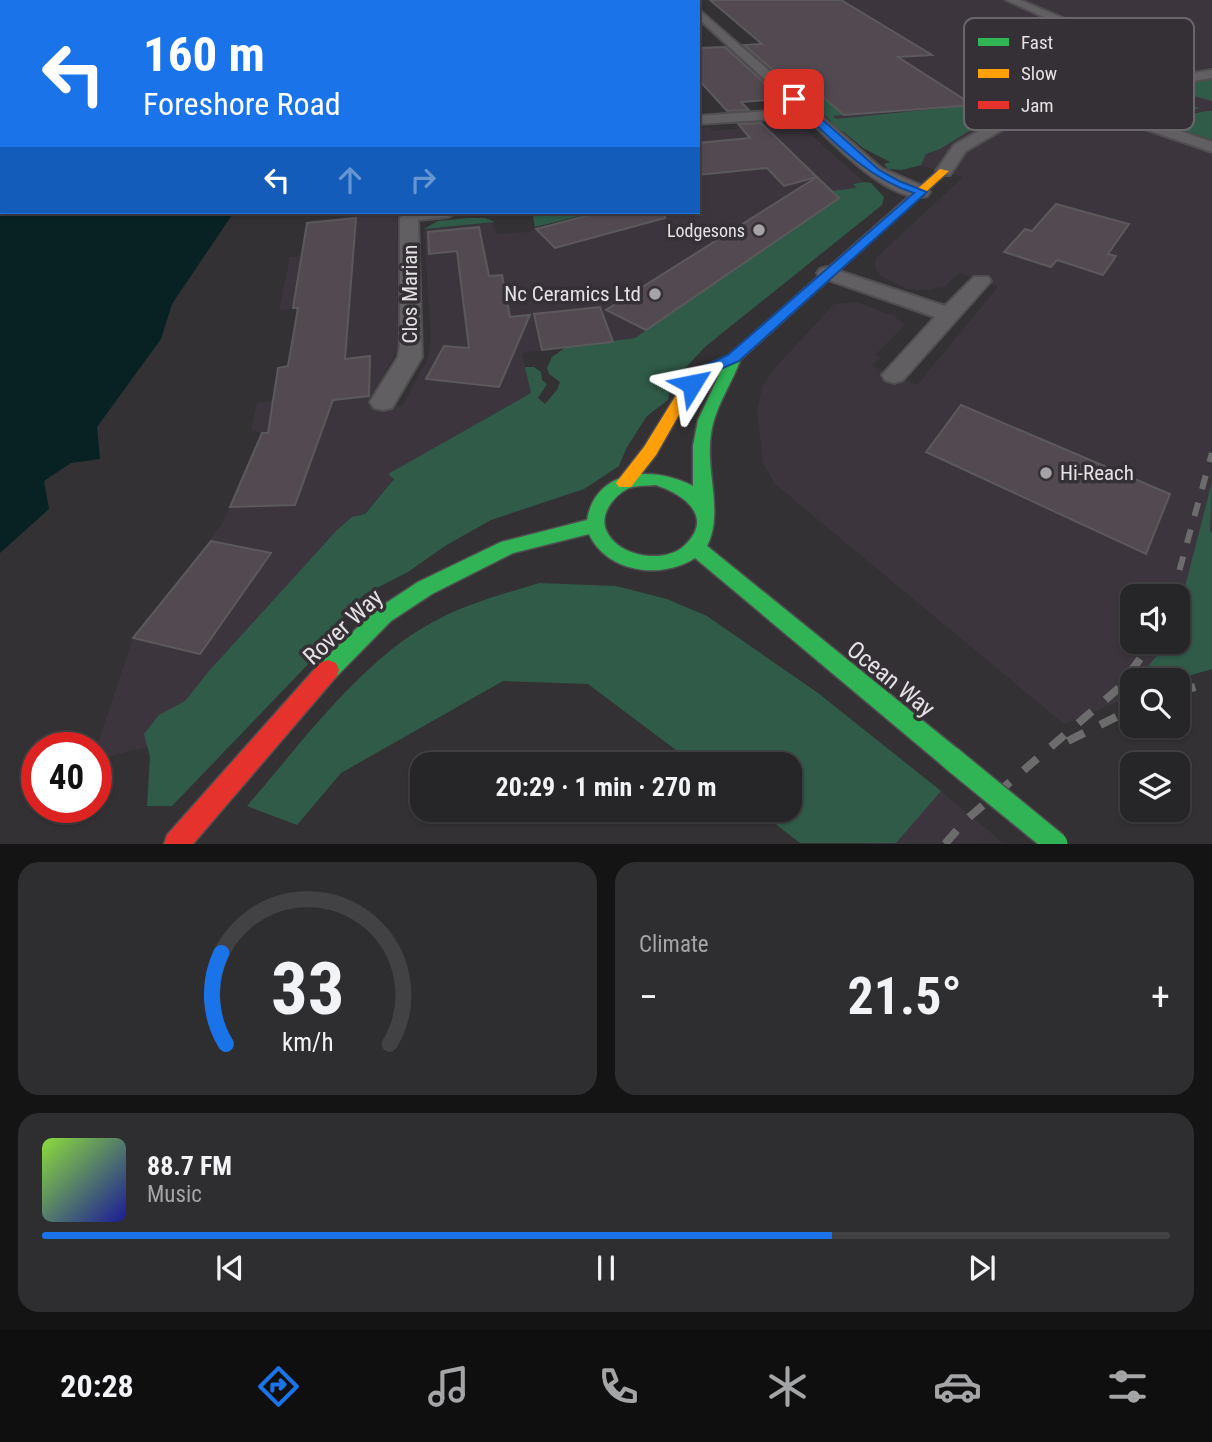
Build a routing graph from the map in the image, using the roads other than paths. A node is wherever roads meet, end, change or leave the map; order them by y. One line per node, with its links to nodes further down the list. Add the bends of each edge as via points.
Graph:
1 (1011, 0): 3 (street)
2 (700, 14): 6 (street)
3 (1053, 18)
4 (1212, 74): 5 (street)
5 (1194, 76)
6 (808, 113): 7 (street); 13 (street, via 875,172)
7 (700, 120)
8 (990, 130): 12 (street, via 960,148)
9 (1026, 130): 12 (street)
10 (1163, 130): 11 (street)
11 (1212, 147)
12 (944, 172): 13 (street)
13 (921, 192): 15 (street)
14 (425, 214): 20 (street, Clos Marian, via 409,218 410,356)
15 (827, 273): 17 (street); 18 (street)
16 (981, 281): 17 (street)
17 (949, 315): 19 (street)
18 (734, 358): 21 (street, via 702,372); 22 (street, via 702,430 699,462)
19 (894, 375)
20 (383, 402)
21 (625, 483): 22 (street, via 673,483 687,490); 23 (street, via 601,500)
22 (705, 511): 24 (street, via 708,524)
23 (596, 526): 24 (street, via 612,551 628,560 666,564); 25 (street, Rover Way, via 508,547 425,588 384,615 298,702)
24 (697, 549): 26 (street, Ocean Way, bridge)
25 (176, 844)
26 (1056, 844)

